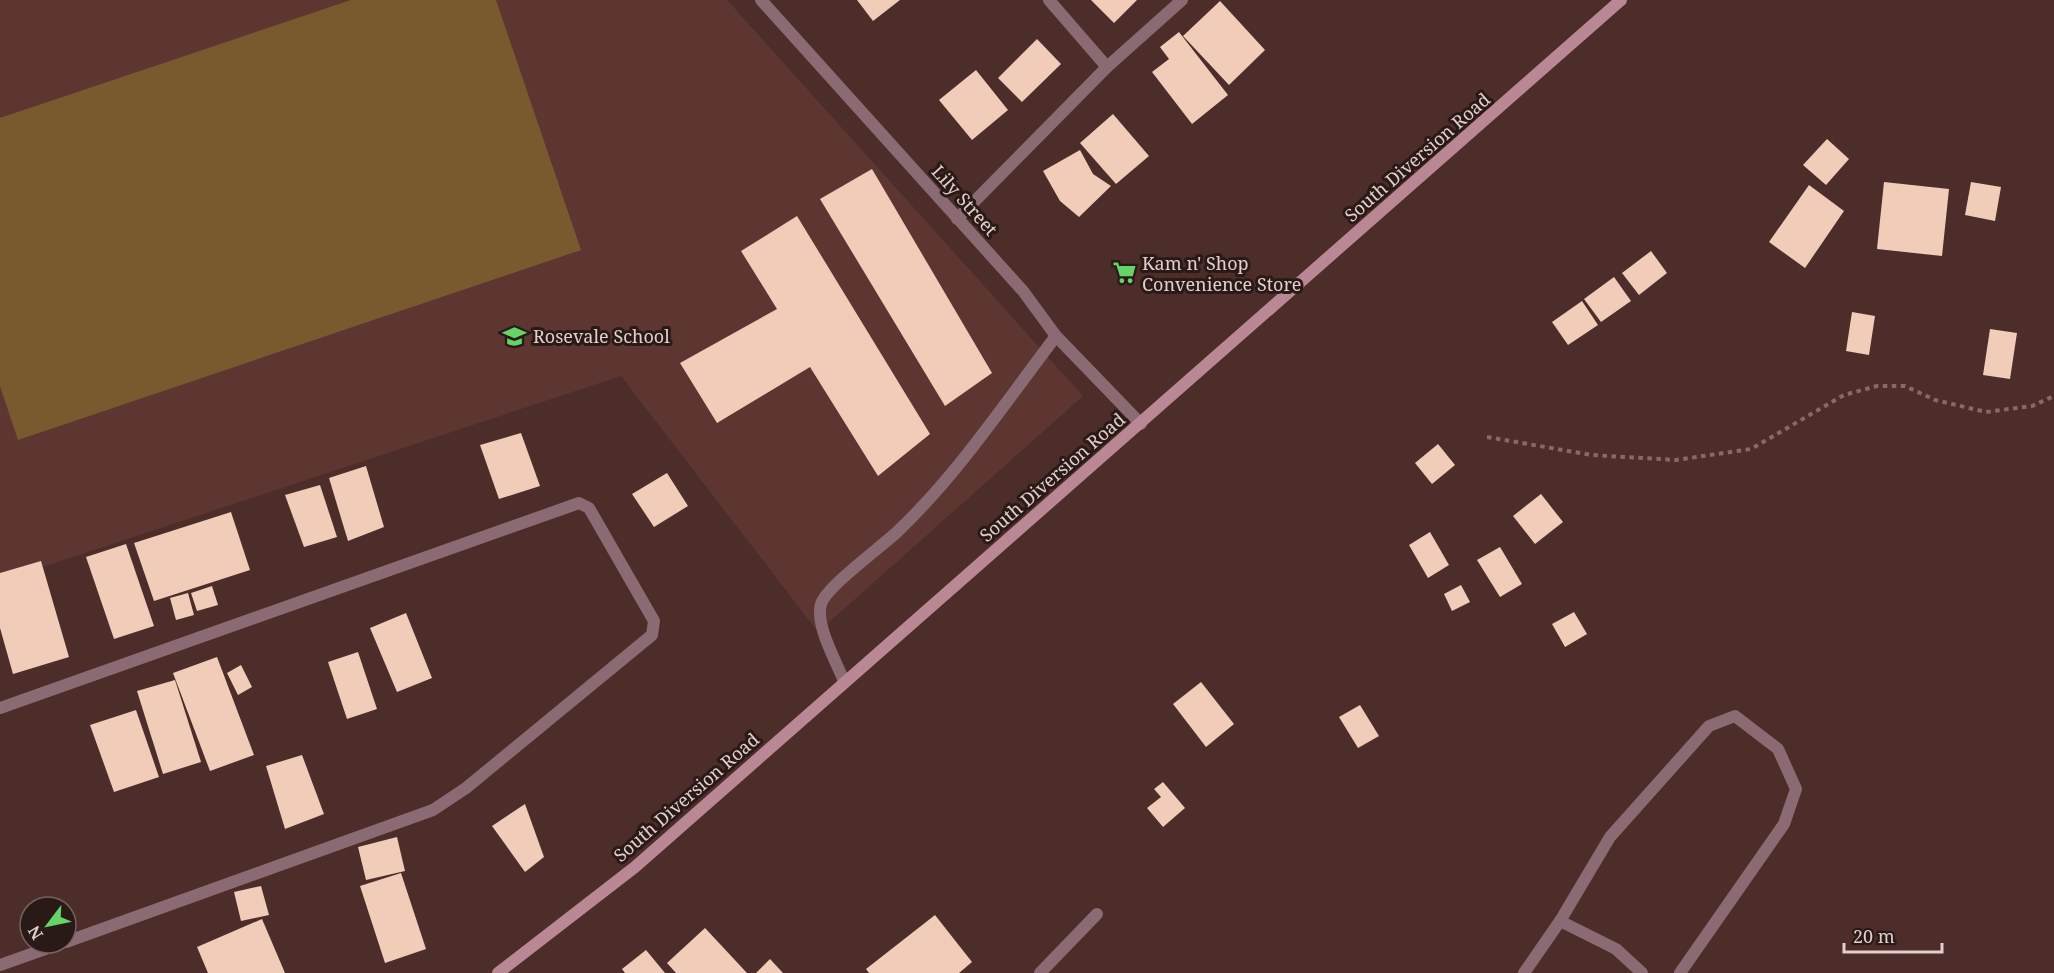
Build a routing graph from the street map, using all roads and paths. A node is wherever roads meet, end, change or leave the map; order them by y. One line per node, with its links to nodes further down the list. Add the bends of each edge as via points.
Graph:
1 (761, 0): 6 (street, Lily Street)
2 (1049, 0): 5 (street)
3 (1182, 0): 5 (street)
4 (1621, 0): 9 (main road, South Diversion Road)
5 (1107, 67): 6 (street)
6 (957, 219): 7 (street, Lily Street, via 1023,291)
7 (1056, 336): 9 (street, Lily Street); 11 (street, via 917,513 821,602 819,621)
8 (2054, 396): 10 (path, via 2032,406 1986,412 1935,400 1905,386 1877,386 1844,395 1751,449 1676,460 1592,455)
9 (1141, 424): 11 (main road, South Diversion Road)
10 (1486, 437)
11 (844, 681): 18 (main road, South Diversion Road, via 635,867)
12 (0, 708): 15 (street, via 579,503 589,508 654,621 651,635 466,788 433,810)
13 (1097, 914): 19 (street)
14 (1560, 921): 20 (street); 21 (street, via 1616,949); 22 (street, via 1610,837 1709,726 1735,716 1778,749 1796,789 1784,824)
15 (78, 937)
16 (28, 955): 17 (street)
17 (0, 965)
18 (498, 973)
19 (1040, 973)
20 (1524, 973)
21 (1642, 973)
22 (1680, 973)

